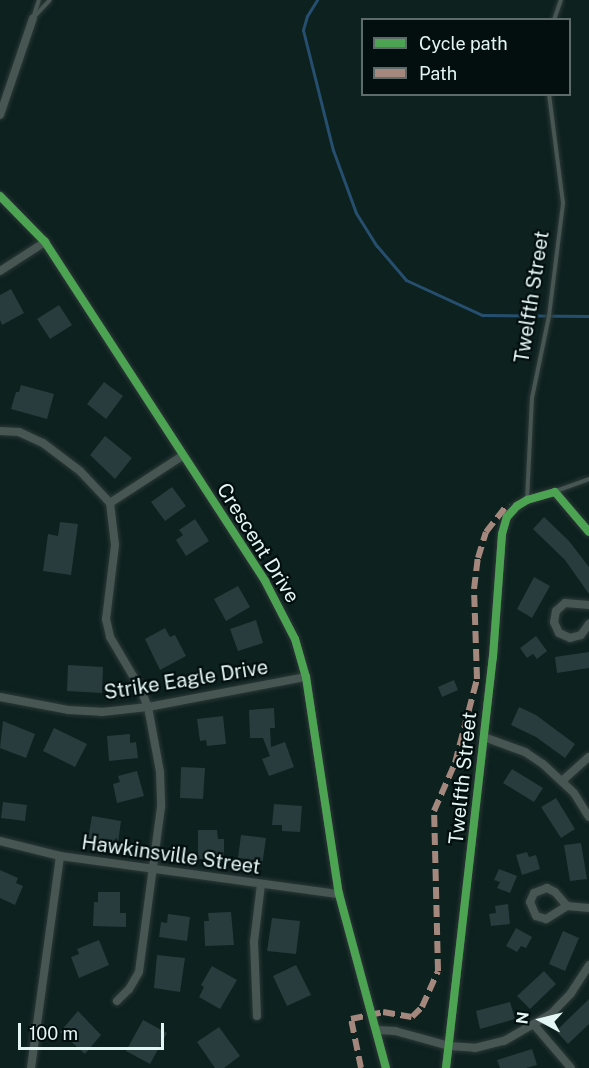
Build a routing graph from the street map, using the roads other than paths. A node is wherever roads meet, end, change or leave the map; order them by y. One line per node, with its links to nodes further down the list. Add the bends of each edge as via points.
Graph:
1 (39, 0): 4 (lane)
2 (50, 0): 4 (lane)
3 (561, 0): 5 (lane)
4 (33, 18): 7 (street)
5 (555, 18)
6 (549, 96): 15 (lane, Twelfth Street, via 563,203 549,316 532,398)
7 (0, 115)
8 (0, 196): 9 (street, Crescent Drive)
9 (45, 242): 10 (street); 12 (street, Crescent Drive)
10 (0, 271)
11 (0, 431): 16 (street, via 19,432 44,443 80,471)
12 (182, 456): 16 (street); 20 (street, Crescent Drive, via 283,613)
13 (589, 479): 14 (lane)
14 (555, 492): 15 (street); 17 (street)
15 (526, 500): 23 (street, Twelfth Street, via 507,517 502,534)
16 (110, 503): 22 (street, via 114,545 106,619 110,637)
17 (589, 532)
18 (589, 605): 19 (street, via 565,603 556,611 554,622 559,633 570,638 582,635)
19 (589, 624)
20 (306, 677): 22 (street, Strike Eagle Drive); 31 (street, Crescent Drive)
21 (0, 697): 22 (street, Strike Eagle Drive, via 85,712)
22 (148, 707): 29 (street, via 162,807)
23 (484, 736): 25 (street, via 525,752); 39 (street, Twelfth Street)
24 (589, 757): 25 (street)
25 (562, 781): 26 (street)
26 (589, 817)
27 (0, 841): 28 (street, Hawkinsville Street)
28 (60, 856): 29 (street, Hawkinsville Street); 40 (street)
29 (154, 870): 30 (street, Hawkinsville Street); 35 (street, via 138,972)
30 (261, 884): 31 (street, Hawkinsville Street); 36 (street, via 254,942)
31 (339, 894): 38 (street, Crescent Drive)
32 (567, 906): 33 (street)
33 (589, 908)
34 (589, 965): 37 (street, via 561,1005)
35 (117, 1001)
36 (257, 1016)
37 (535, 1026): 39 (street, via 490,1045); 43 (street)
38 (377, 1030): 39 (street); 41 (street, Crescent Drive)
39 (449, 1046): 42 (street, Twelfth Street)
40 (31, 1068)
41 (386, 1068)
42 (446, 1068)
43 (571, 1068)

